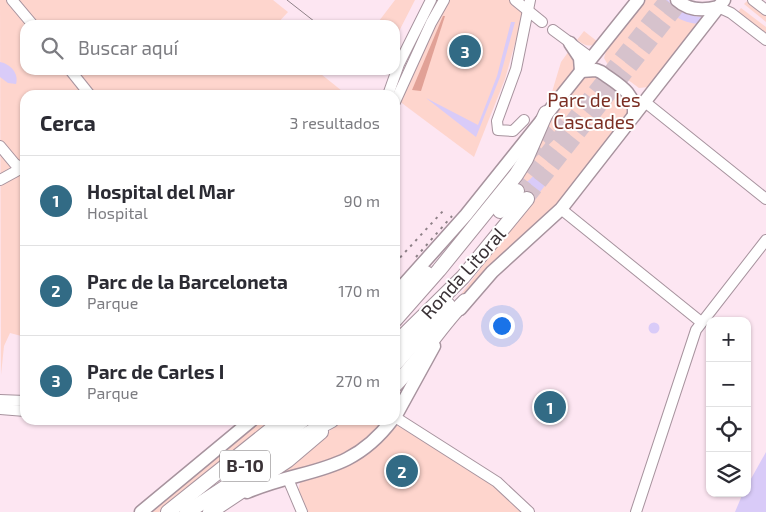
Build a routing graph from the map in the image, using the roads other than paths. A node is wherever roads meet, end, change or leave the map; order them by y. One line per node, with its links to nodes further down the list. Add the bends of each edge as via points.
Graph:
1 (12, 0): 12 (street)
2 (431, 0): 18 (street)
3 (444, 0): 24 (street)
4 (515, 0): 11 (street)
5 (530, 0): 11 (street)
6 (638, 0): 17 (main road)
7 (677, 0): 9 (main road, via 699,10)
8 (753, 0): 10 (street)
9 (721, 4): 15 (street); 25 (main road)
10 (766, 10)
11 (529, 11): 13 (street); 28 (street, via 516,69 497,121 498,130 513,131)
12 (29, 20)
13 (542, 22)
14 (553, 30): 16 (street)
15 (766, 40)
16 (570, 43): 17 (street); 19 (main road, via 580,58)
17 (591, 58): 19 (main road); 25 (main road)
18 (400, 62)
19 (581, 71): 26 (main road); 27 (main road, via 601,72 630,94 635,105)
20 (74, 75): 22 (street)
21 (395, 75): 23 (street)
22 (86, 90)
23 (390, 90)
24 (400, 91)
25 (645, 102): 27 (main road); 34 (street)
26 (546, 113): 38 (main road, via 466,215); 41 (highway, via 526,159 506,189)
27 (634, 115): 35 (main road)
28 (524, 120)
29 (0, 146): 30 (street)
30 (20, 167)
31 (20, 170): 32 (street)
32 (0, 180)
33 (504, 180): 39 (highway, via 459,236)
34 (766, 199)
35 (561, 209): 40 (main road, via 492,272); 42 (street)
36 (497, 236): 43 (highway, Ronda Litoral, via 522,195); 44 (highway, Ronda Litoral, via 442,300); 45 (highway, via 472,274)
37 (766, 240): 42 (street)
38 (400, 289)
39 (400, 299)
40 (465, 302): 46 (highway, via 448,317); 49 (main road, via 428,355)
41 (400, 314)
42 (701, 322): 66 (street)
43 (400, 325)
44 (400, 339)
45 (400, 359)
46 (400, 379)
47 (0, 400): 48 (street)
48 (20, 402)
49 (400, 407)
50 (0, 409): 51 (street)
51 (20, 411)
52 (400, 422): 65 (street, via 497,482)
53 (246, 425): 60 (main road)
54 (277, 425): 61 (highway, B-10)
55 (297, 425): 62 (highway, B-10)
56 (324, 425): 62 (highway)
57 (330, 425): 63 (highway, via 288,460)
58 (388, 425): 59 (main road, via 378,437 339,464)
59 (288, 479): 63 (main road, via 241,494); 64 (street)
60 (141, 512)
61 (168, 512)
62 (187, 512)
63 (211, 512)
64 (302, 512)
65 (529, 512)
66 (636, 512)

